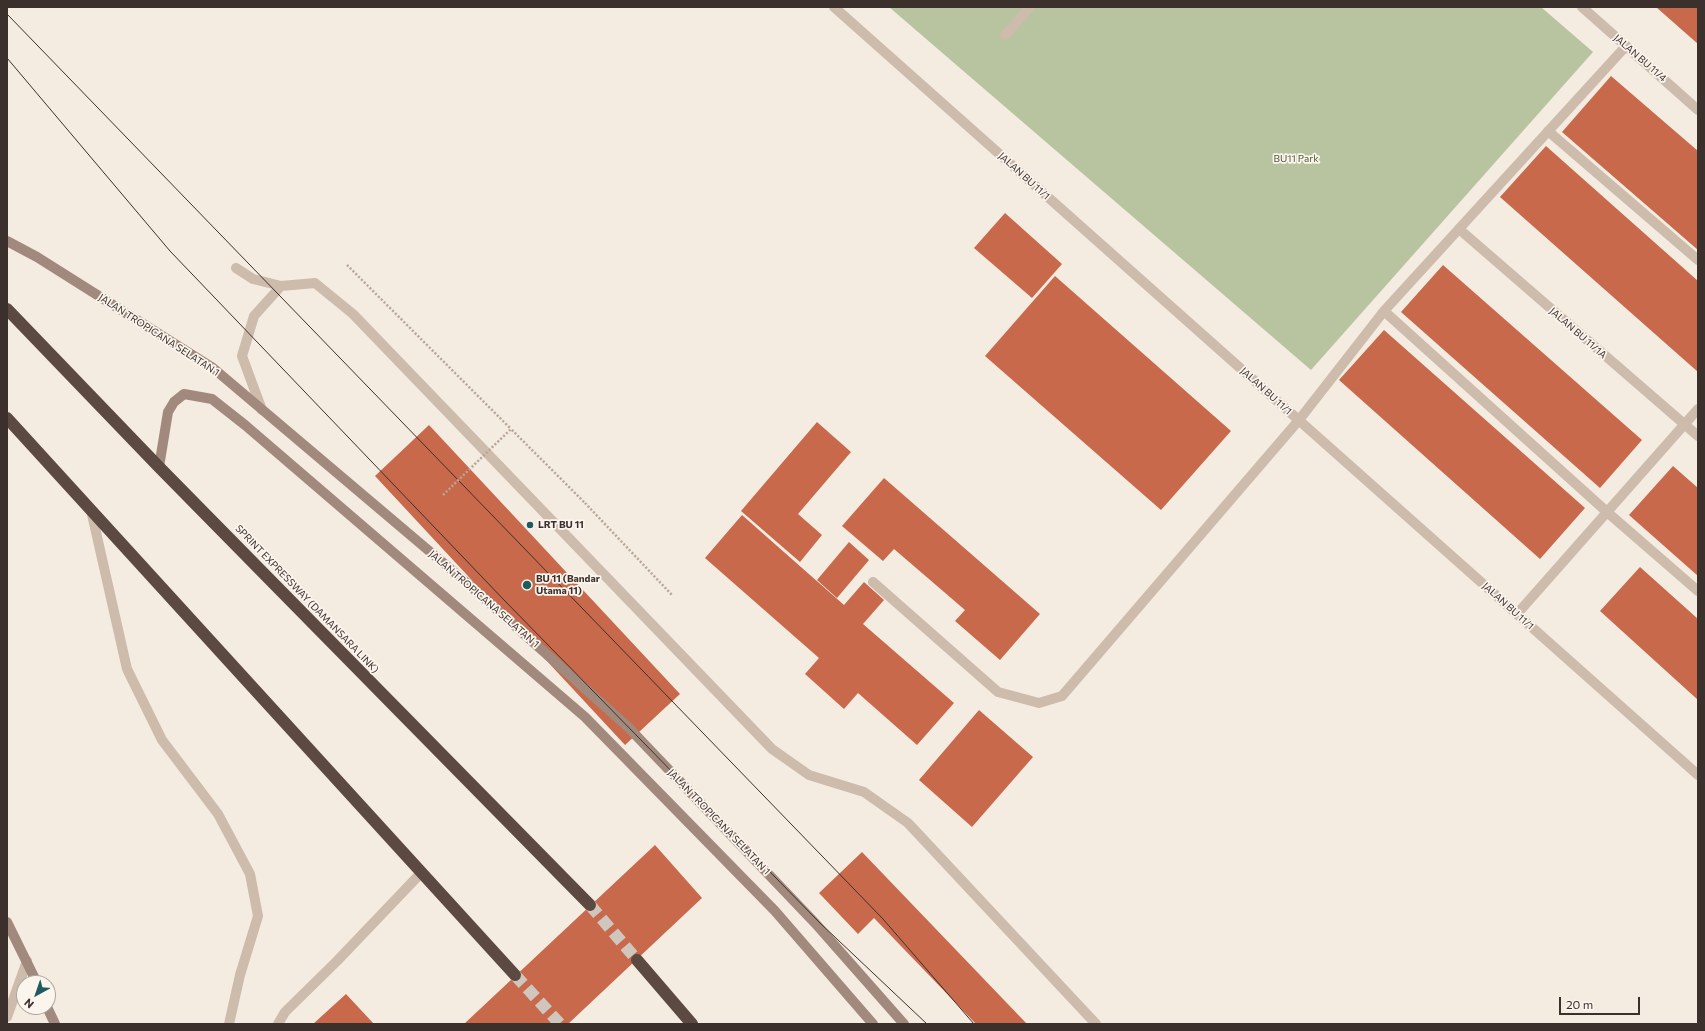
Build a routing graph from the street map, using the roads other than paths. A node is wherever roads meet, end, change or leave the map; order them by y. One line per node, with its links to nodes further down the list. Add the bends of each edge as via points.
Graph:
1 (834, 7): 18 (street, JALAN BU 11/1)
2 (1030, 7): 4 (street)
3 (1582, 7): 5 (street, JALAN BU 11/4)
4 (1005, 35)
5 (1626, 46): 6 (street, JALAN BU 11/4); 7 (street)
6 (1698, 110)
7 (1548, 131): 8 (street); 10 (street)
8 (1459, 229): 14 (street); 19 (street, JALAN BU 11/1A)
9 (7, 241): 16 (street, JALAN TROPICANA SELATAN 1, via 37,257 213,368)
10 (1698, 260)
11 (236, 268): 12 (street, via 253,279)
12 (281, 286): 16 (street, via 254,316 242,356); 41 (street, via 315,283 353,314 772,749 809,775 864,792 908,823)
13 (7, 309): 21 (highway, SPRINT EXPRESSWAY (DAMANSARA LINK))
14 (1384, 311): 18 (street); 23 (street)
15 (1698, 409): 19 (street)
16 (262, 410): 40 (street, JALAN TROPICANA SELATAN 1, via 467,583 628,727 815,923)
17 (7, 418): 22 (highway)
18 (1299, 420): 24 (street, via 1062,696 1039,703 998,692); 26 (street, JALAN BU 11/1)
19 (1685, 424): 20 (street, JALAN BU 11/1A); 23 (street)
20 (1698, 436)
21 (159, 467): 29 (highway, SPRINT EXPRESSWAY (DAMANSARA LINK)); 39 (street, via 168,412 174,402 184,394 212,399 585,717 775,911)
22 (91, 510): 28 (highway); 36 (street, via 127,669 162,740 218,814 250,874 258,916 240,975)
23 (1607, 512): 25 (street); 26 (street)
24 (873, 582)
25 (1698, 591)
26 (1517, 614): 27 (street, JALAN BU 11/1)
27 (1698, 775)
28 (421, 873): 34 (highway); 37 (street, via 285,1012)
29 (590, 905)
30 (7, 922): 32 (street)
31 (637, 960): 38 (highway)
32 (27, 961): 33 (street); 35 (street)
33 (33, 975)
34 (515, 976)
35 (7, 1017)
36 (229, 1024)
37 (278, 1024)
38 (692, 1024)
39 (873, 1024)
40 (904, 1024)
41 (1096, 1024)

